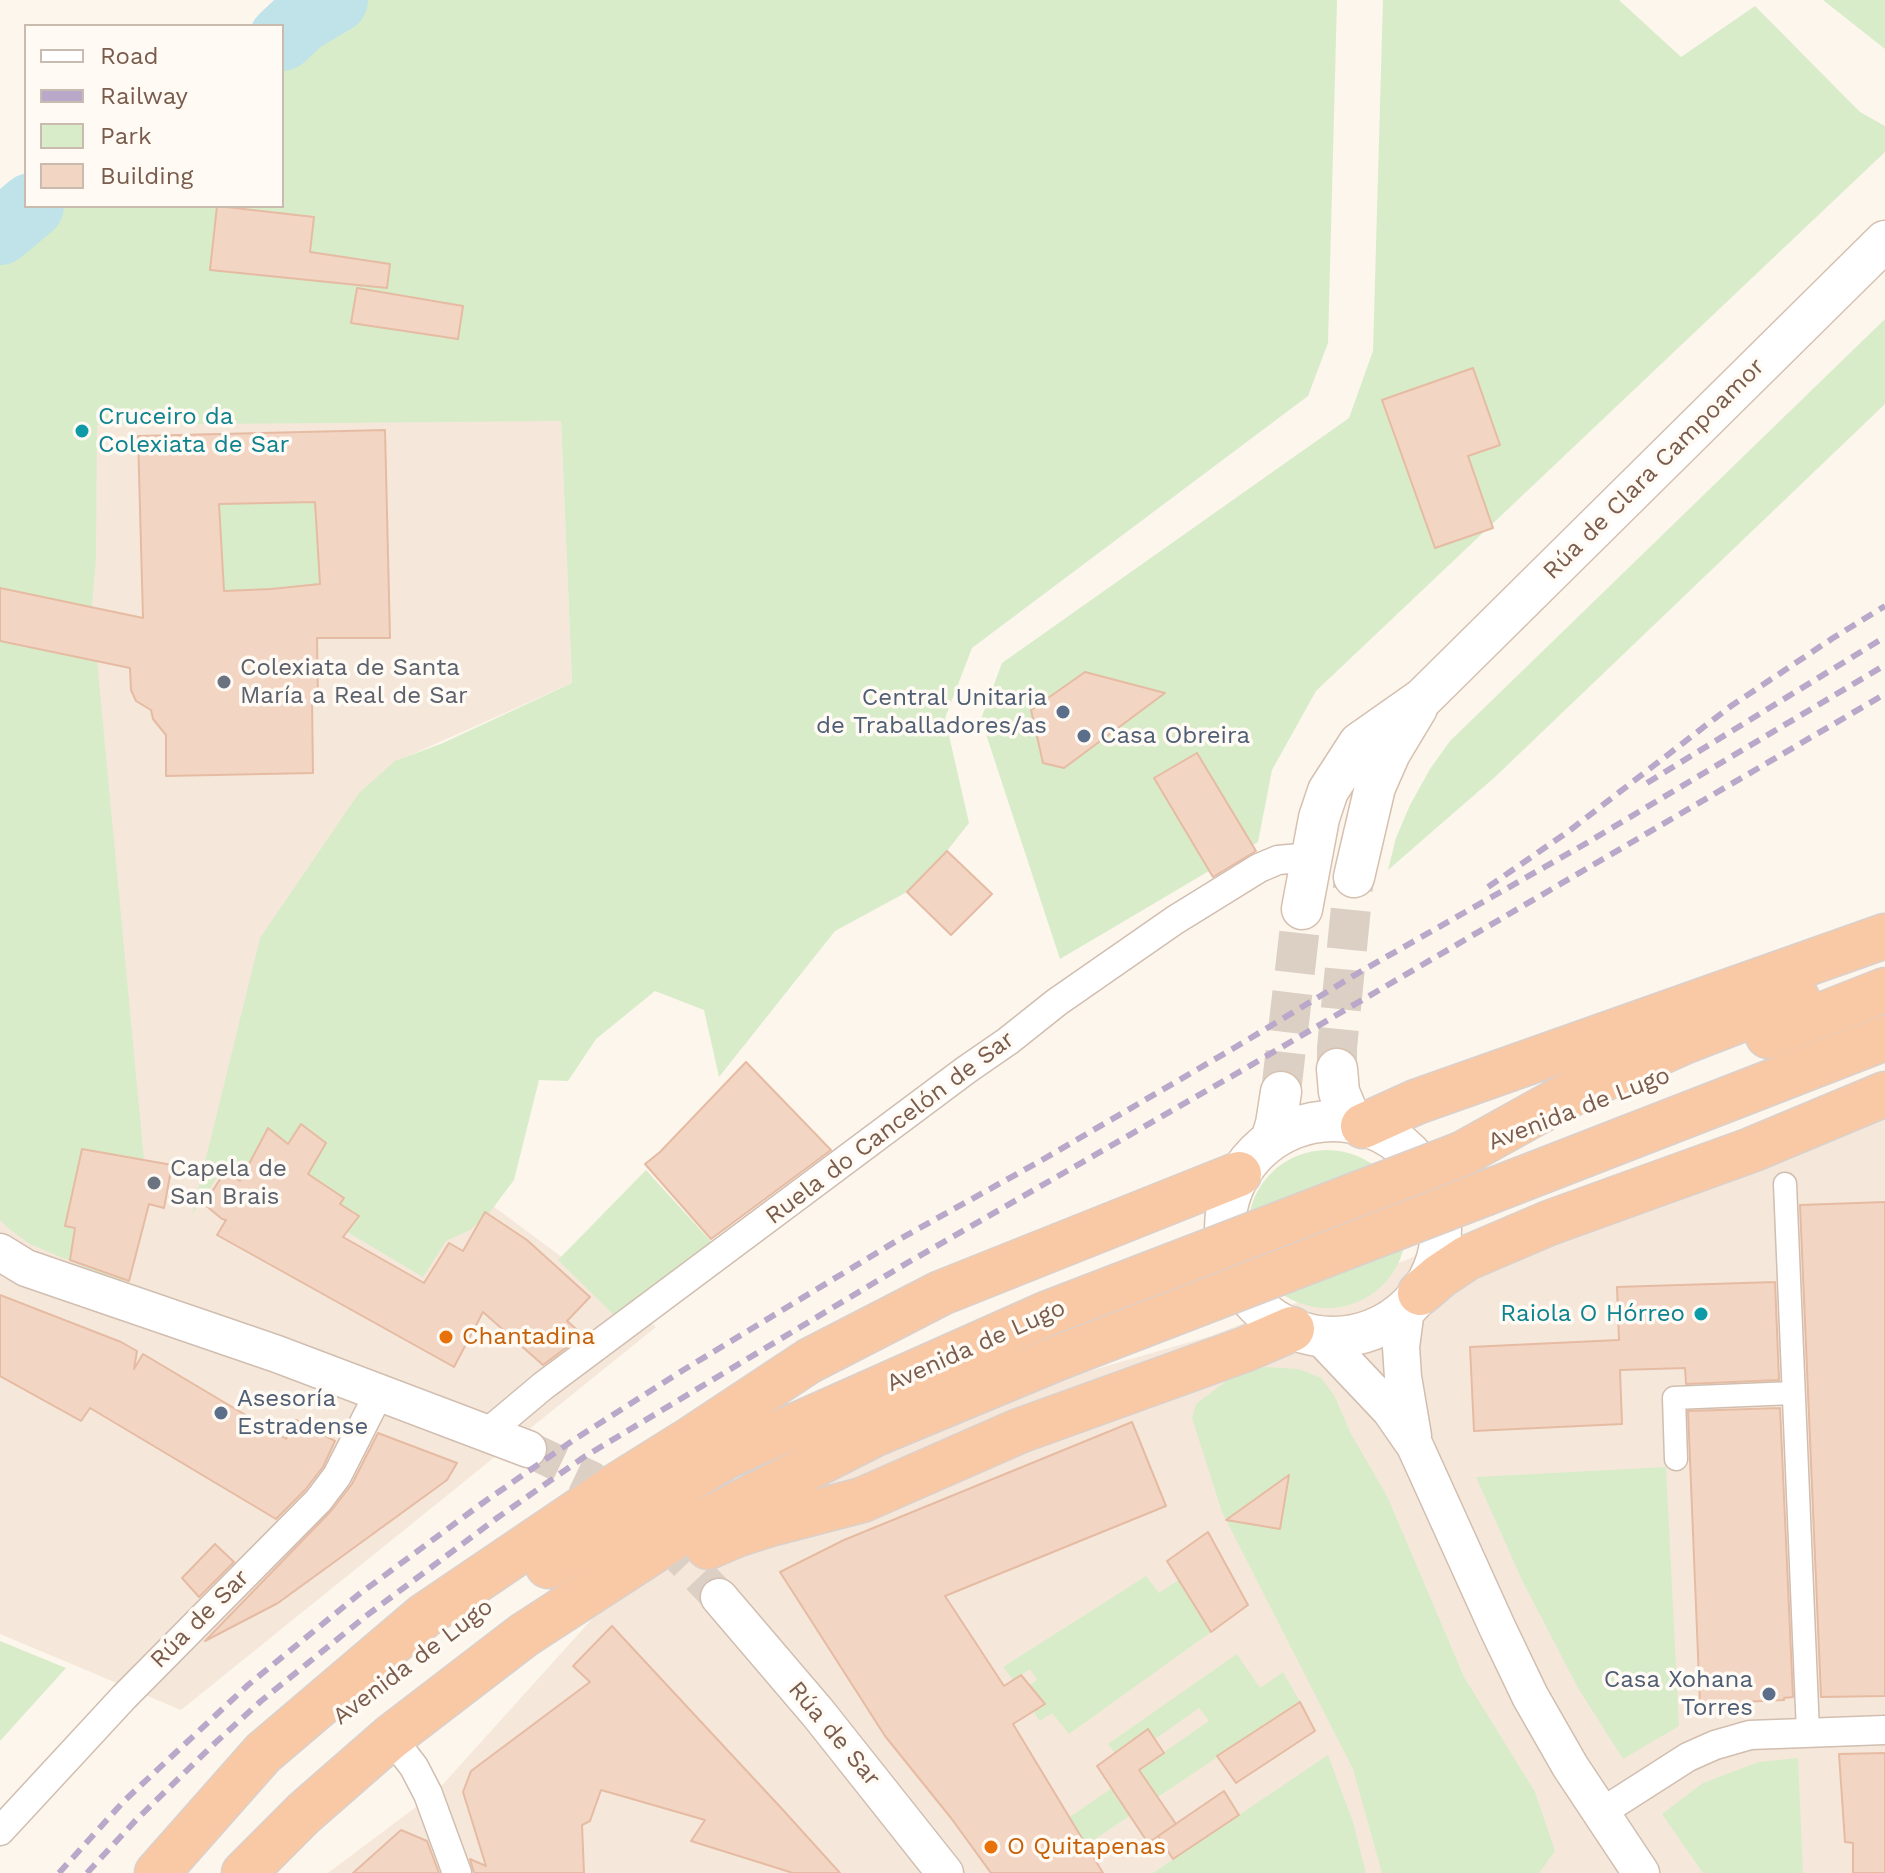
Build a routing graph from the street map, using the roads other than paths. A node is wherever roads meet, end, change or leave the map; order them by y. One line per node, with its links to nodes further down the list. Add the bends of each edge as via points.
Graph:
1 (1885, 241): 2 (main road, Rúa de Clara Campoamor)
2 (1423, 698): 3 (main road, Rúa de Clara Campoamor, via 1359,743 1328,791); 4 (main road, Rúa de Clara Campoamor, via 1375,787)
3 (1311, 857): 5 (main road, Rúa de Clara Campoamor); 23 (street, Ruela do Cancelón de Sar, via 1259,868 1057,1002)
4 (1354, 877)
5 (1302, 909)
6 (1885, 936): 13 (highway)
7 (1885, 963): 15 (highway, via 1683,1042 1561,1099)
8 (1885, 990): 15 (highway, Avenida de Lugo)
9 (1885, 1038): 27 (highway, Avenida de Lugo, bridge, via 1060,1357 875,1434 681,1533)
10 (1337, 1069): 13 (main road, via 1339,1092)
11 (1281, 1092): 14 (main road)
12 (1885, 1094): 19 (highway, via 1751,1150 1535,1228 1467,1258)
13 (1358, 1124): 14 (main road, via 1310,1124); 19 (main road, via 1394,1140 1419,1164 1435,1195 1440,1245 1430,1278)
14 (1271, 1140): 16 (main road)
15 (1462, 1154): 34 (highway, Avenida de Lugo, bridge, via 1046,1314 725,1457 474,1612 331,1725)
16 (1239, 1174): 20 (main road, via 1224,1228 1230,1263 1261,1310); 34 (highway, via 941,1293 809,1361 424,1616 263,1753)
17 (1785, 1184): 22 (street)
18 (0, 1252): 21 (street, via 26,1268)
19 (1413, 1301): 20 (main road, via 1384,1325 1358,1334); 24 (street, via 1401,1347)
20 (1306, 1333): 24 (street, via 1390,1410); 27 (highway, via 1246,1349 1019,1431 862,1500 759,1527 700,1551)
21 (379, 1393): 23 (street); 33 (street, Rúa de Sar, via 337,1476 318,1501)
22 (1793, 1393): 26 (street, via 1674,1398); 30 (street)
23 (487, 1433): 25 (street)
24 (1415, 1446): 32 (street, via 1530,1696)
25 (528, 1449)
26 (1676, 1459)
27 (636, 1563): 31 (highway, Avenida de Lugo, via 524,1635)
28 (719, 1597): 37 (street, Rúa de Sar)
29 (1885, 1730): 30 (street)
30 (1808, 1732): 32 (street, via 1750,1735 1715,1745)
31 (391, 1737): 35 (highway, Avenida de Lugo); 36 (street, via 428,1794)
32 (1602, 1812): 38 (street)
33 (0, 1831)
34 (159, 1873)
35 (244, 1873)
36 (457, 1873)
37 (945, 1873)
38 (1641, 1873)

